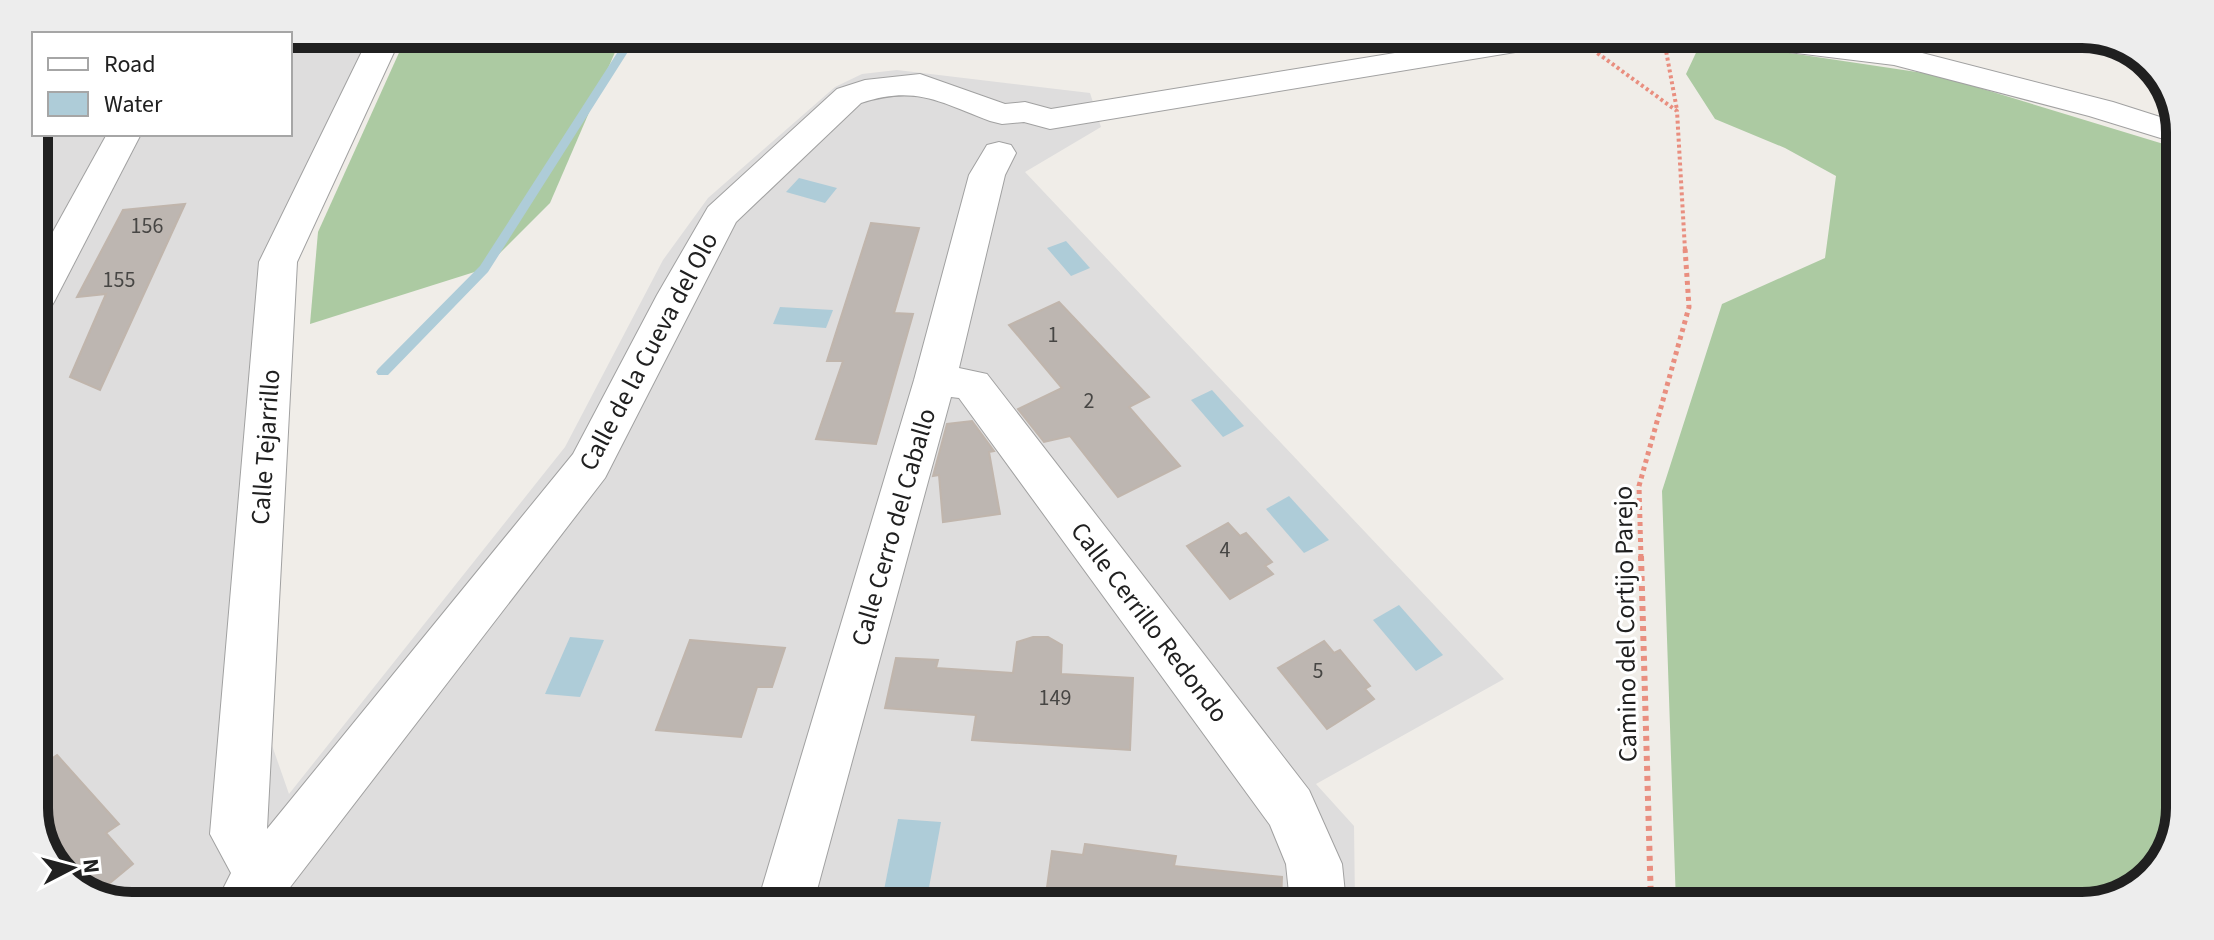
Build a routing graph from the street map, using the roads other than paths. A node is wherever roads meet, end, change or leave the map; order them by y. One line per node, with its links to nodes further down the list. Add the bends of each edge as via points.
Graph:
1 (380, 48): 9 (street, Calle Tejarrillo, via 278,262 237,834)
2 (1484, 48): 5 (street, via 1050,119 1043,136 1025,150)
3 (1829, 48): 4 (street, via 1895,56)
4 (2166, 130)
5 (1000, 134): 8 (street, Calle Cerro del Caballo); 9 (street, Calle de la Cueva del Olo, via 920,84 877,87 849,96 721,215 589,466)
6 (123, 136): 7 (street)
7 (48, 276)
8 (935, 380): 10 (street, Calle Cerro del Caballo); 11 (street, Calle Cerrillo Redondo, via 972,385 1290,808 1314,864)
9 (255, 887)
10 (789, 892)
11 (1317, 892)

